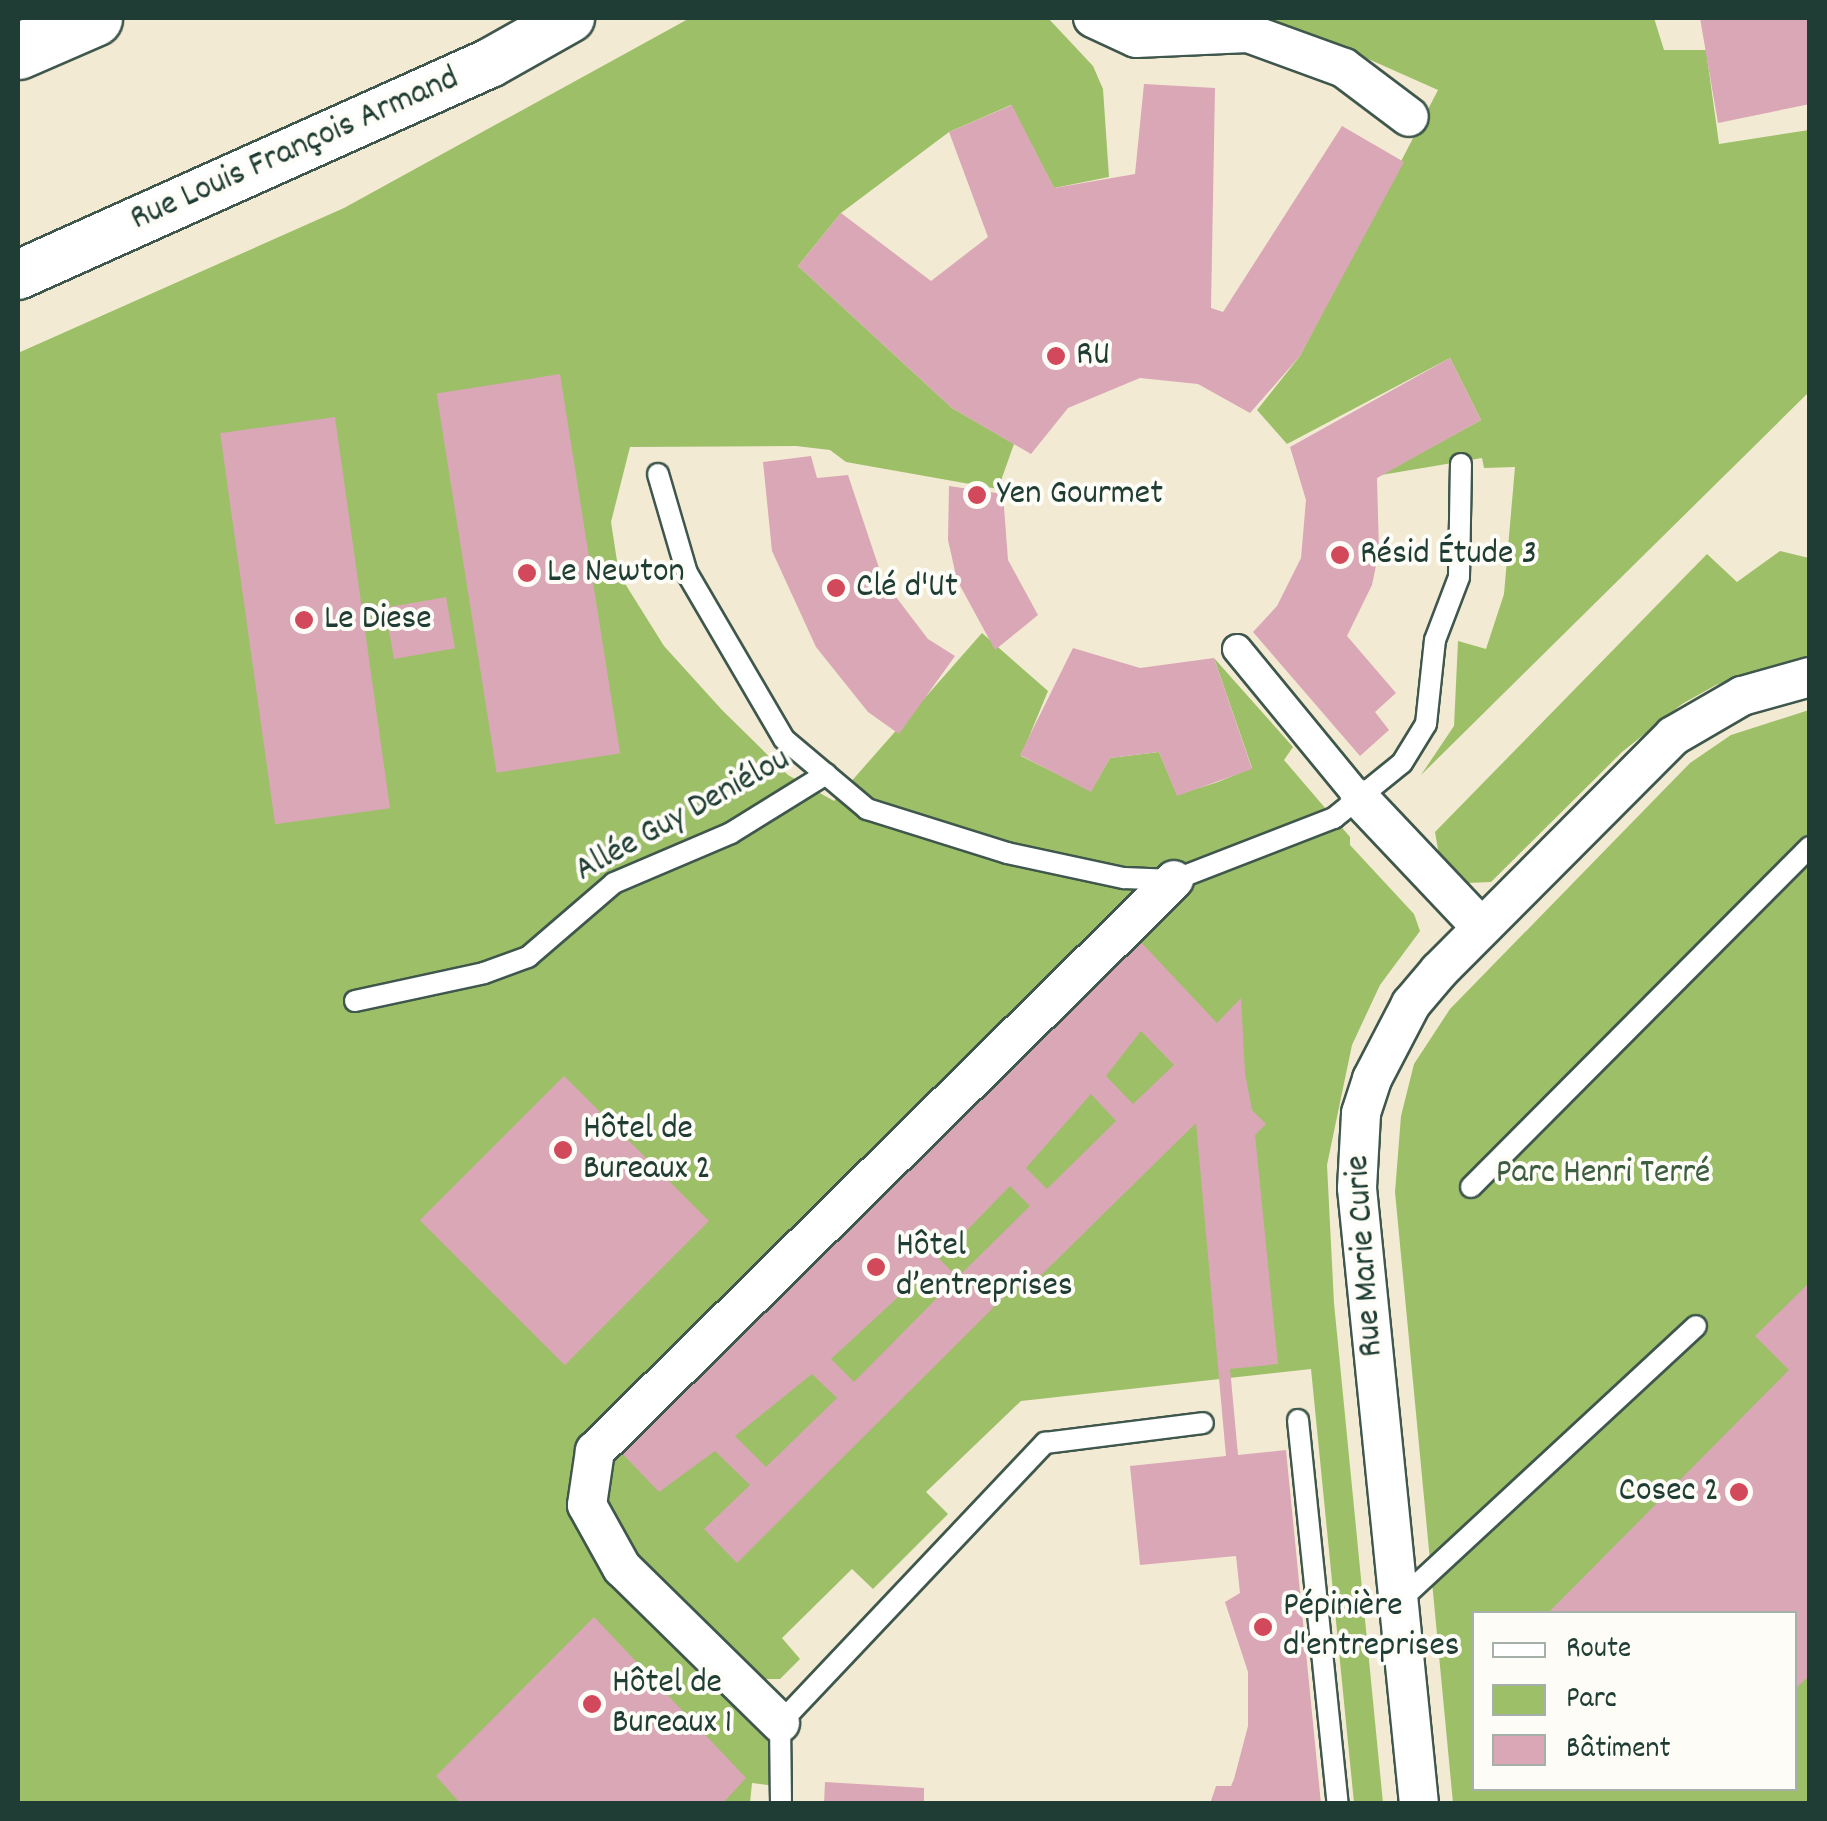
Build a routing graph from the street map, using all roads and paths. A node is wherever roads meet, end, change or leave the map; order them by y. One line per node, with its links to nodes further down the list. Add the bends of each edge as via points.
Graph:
1 (94, 18): 4 (main road)
2 (570, 18): 6 (street, Rue Louis François Armand, via 490,63)
3 (1093, 18): 5 (street, via 1136,38 1266,39 1344,68)
4 (18, 51)
5 (1410, 117)
6 (18, 275)
7 (1460, 464): 12 (lane, via 1459,577 1434,640 1432,704 1402,763)
8 (658, 474): 11 (lane, via 687,573 784,739)
9 (1237, 649): 12 (street)
10 (1810, 677): 15 (street, Rue Marie Curie, via 1742,696 1673,736)
11 (826, 774): 14 (lane, via 867,809 1008,853 1124,878); 16 (lane, Allée Guy Deniélou, via 731,833 614,883 528,957)
12 (1360, 798): 14 (lane, via 1277,846); 15 (street)
13 (1810, 847): 17 (lane)
14 (1174, 880): 22 (street, via 595,1450 587,1505 622,1568)
15 (1481, 926): 21 (street, Rue Marie Curie, via 1411,1004 1387,1042 1359,1130 1357,1188)
16 (354, 1001)
17 (1471, 1187)
18 (1696, 1326): 21 (lane)
19 (1298, 1420): 24 (lane)
20 (1204, 1423): 22 (lane, via 1044,1443)
21 (1396, 1604): 25 (street, Rue Marie Curie)
22 (780, 1723): 23 (lane)
23 (781, 1804)
24 (1338, 1804)
25 (1419, 1804)

